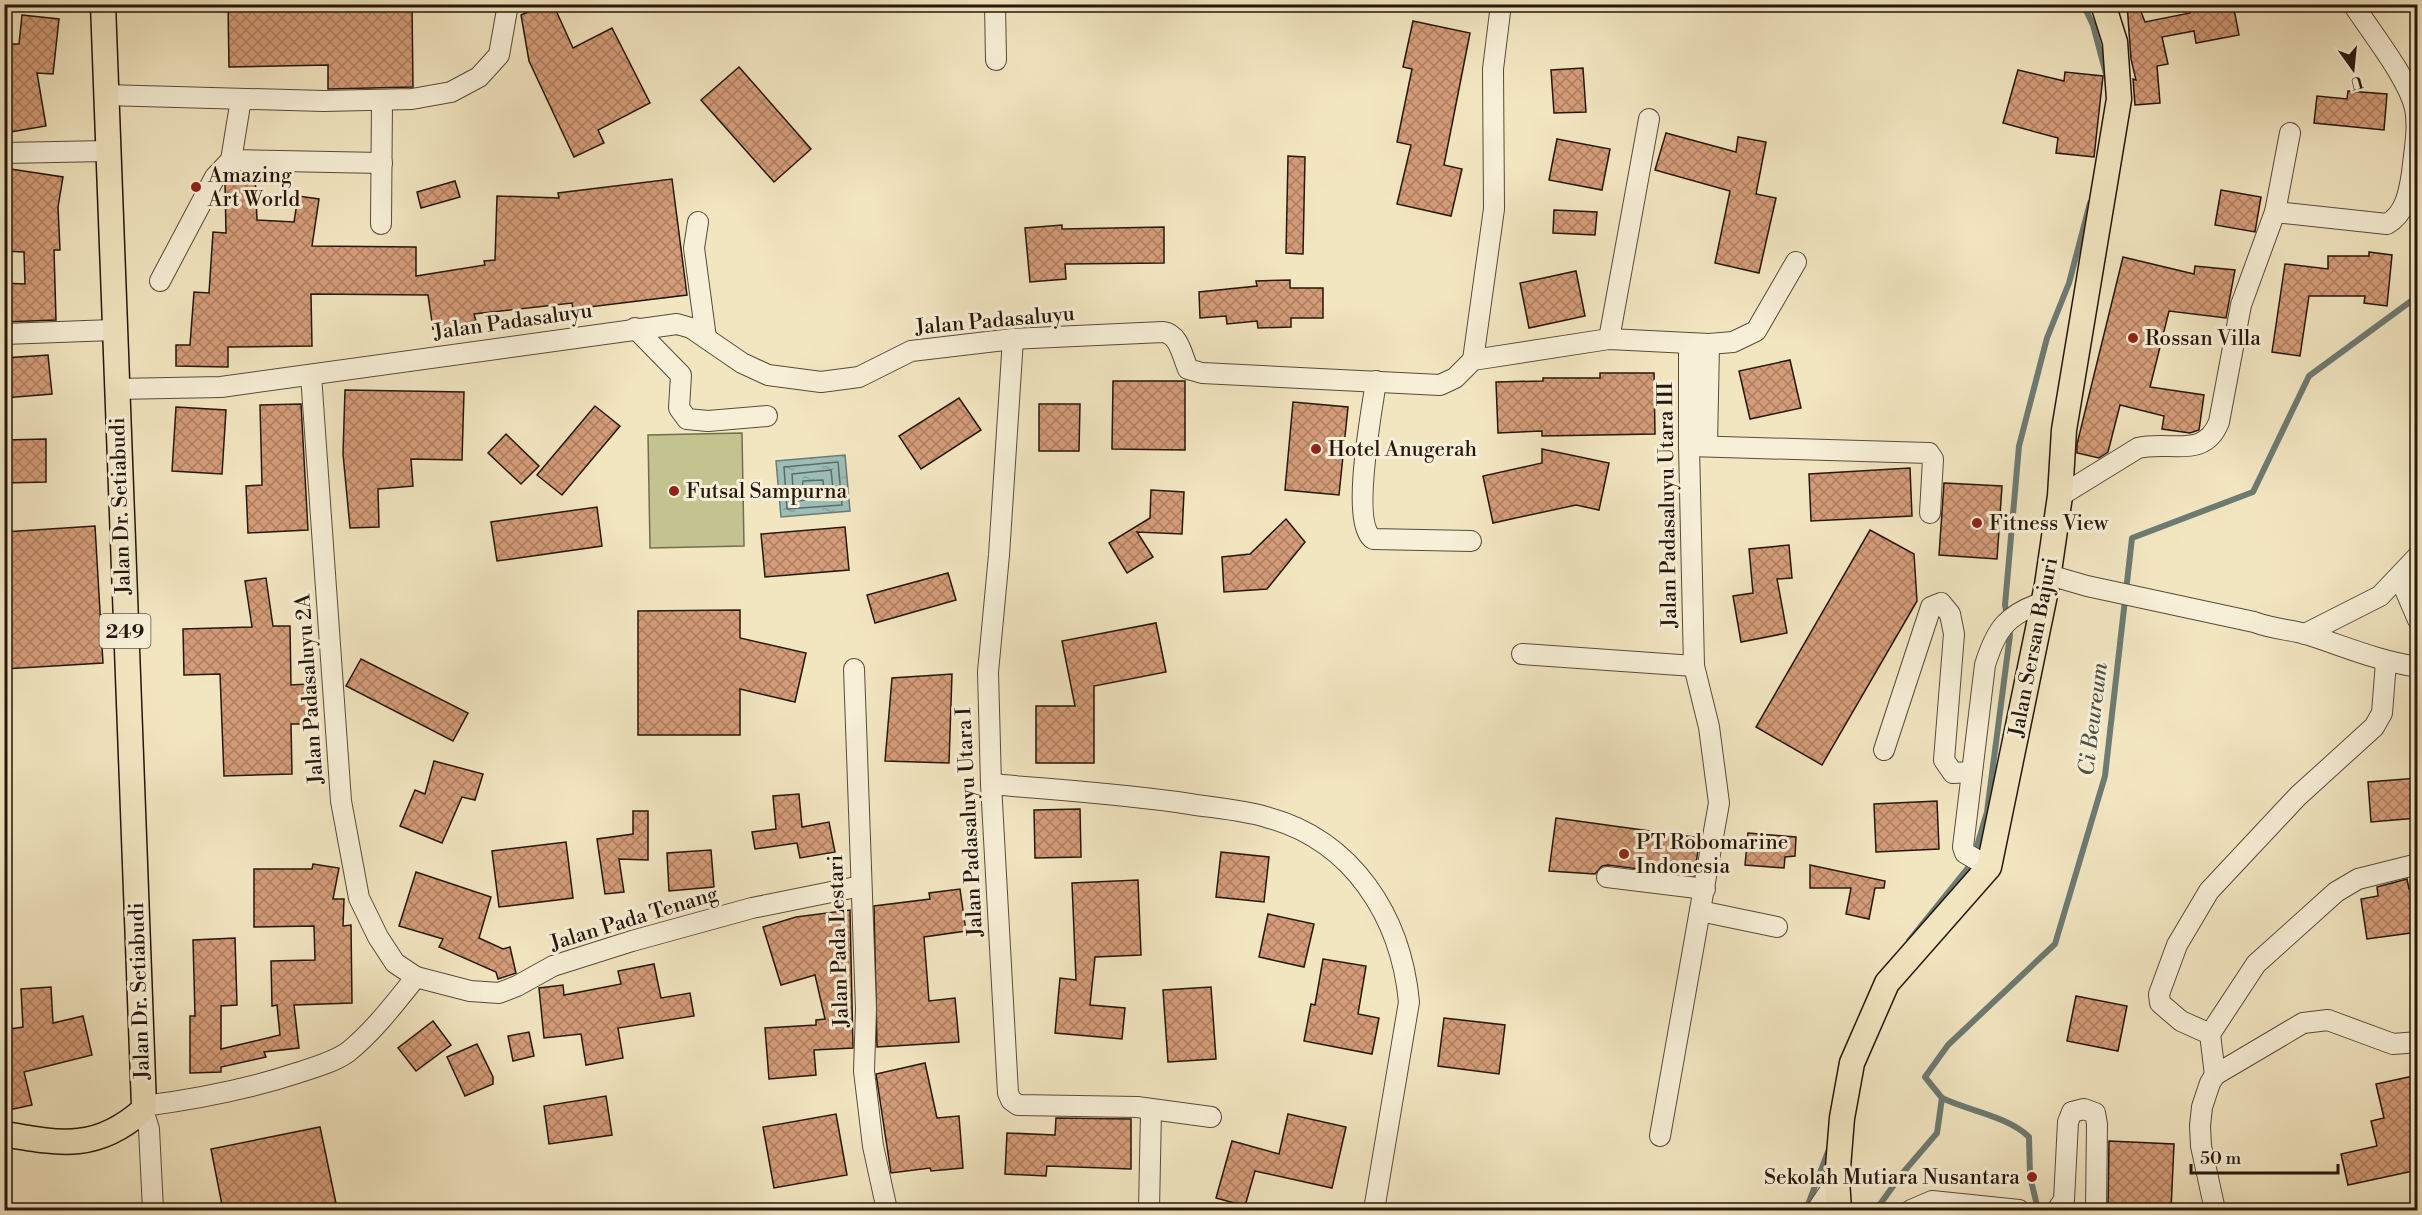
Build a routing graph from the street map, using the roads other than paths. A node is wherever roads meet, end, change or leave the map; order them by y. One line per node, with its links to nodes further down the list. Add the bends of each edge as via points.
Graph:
1 (102, 4): 8 (main road, Jalan Dr. Setiabudi / 249)
2 (508, 4): 10 (street, via 499,55 478,77 451,92)
3 (995, 4): 7 (street)
4 (1501, 4): 29 (street, via 1493,69 1494,209)
5 (2103, 4): 35 (main road, Jalan Sersan Bajuri, via 2115,42 2119,99 2064,430)
6 (2353, 4): 17 (street, via 2410,92 2415,109 2410,187 2400,215 2387,224)
7 (996, 60)
8 (105, 95): 9 (street); 13 (main road, Jalan Dr. Setiabudi / 249)
9 (241, 99): 10 (street); 15 (street)
10 (382, 100): 16 (street)
11 (1649, 119): 27 (street)
12 (2290, 133): 17 (street)
13 (108, 151): 14 (street); 23 (main road, Jalan Dr. Setiabudi / 249)
14 (4, 153)
15 (231, 160): 16 (street); 21 (street, via 214,177)
16 (382, 163): 19 (street)
17 (2275, 212): 35 (street, via 2241,305 2214,434 2196,446 2138,448)
18 (698, 222): 25 (street, via 694,248)
19 (381, 224)
20 (1796, 262): 28 (street, via 1756,331 1733,342)
21 (160, 281)
22 (635, 328): 25 (street, Jalan Padasaluyu, via 677,324); 30 (street, Jalan Padasaluyu); 33 (street, via 681,375 679,408 687,419)
23 (113, 330): 24 (street); 32 (main road, Jalan Dr. Setiabudi / 249)
24 (4, 334)
25 (706, 338): 26 (street, Jalan Padasaluyu, via 742,363 768,375 820,382 859,377 904,353)
26 (1013, 339): 31 (street, Jalan Padasaluyu, via 1163,332 1176,339 1188,369 1202,373); 50 (street, Jalan Padasaluyu Utara I, via 988,672)
27 (1609, 339): 28 (street); 29 (street)
28 (1699, 344): 34 (street, Jalan Padasaluyu Utara III)
29 (1473, 360): 31 (street, Jalan Padasaluyu, via 1440,386)
30 (311, 375): 32 (street, Jalan Padasaluyu, via 221,387); 58 (street, Jalan Padasaluyu 2A, via 341,801 359,898 395,963)
31 (1376, 381): 37 (street, via 1361,505 1367,532 1373,539)
32 (116, 389): 62 (main road, Jalan Dr. Setiabudi / 249)
33 (767, 416)
34 (1698, 446): 36 (street, via 1929,453 1933,459); 45 (street, Jalan Padasaluyu Utara III)
35 (2060, 496): 40 (main road, Jalan Sersan Bajuri)
36 (1930, 513)
37 (1472, 541)
38 (2418, 556): 39 (street)
39 (2400, 578): 41 (street); 42 (street, via 2380,596)
40 (2047, 587): 42 (street); 49 (street, via 2003,626 1989,653); 51 (main road, Jalan Sersan Bajuri)
41 (2418, 620)
42 (2305, 634): 44 (street)
43 (1522, 654): 45 (street)
44 (2386, 662): 46 (street); 59 (street, via 2382,713 2374,727 2298,796 2209,891 2177,945 2159,994 2160,1003 2181,1021)
45 (1694, 666): 55 (street, Jalan Padasaluyu Utara III, via 1709,727 1719,803)
46 (2418, 667)
47 (854, 669): 54 (street, Jalan Pada Lestari)
48 (1884, 750): 49 (street, via 1931,607 1941,603 1950,614 1954,634 1944,760 1953,773)
49 (1972, 772): 51 (street, via 1963,847 1965,853)
50 (991, 784): 63 (street, Jalan Padasaluyu Utara I, via 1006,1083 1011,1100 1018,1105); 71 (street, via 1142,797 1266,816 1316,838 1360,877 1382,904 1396,936 1409,1002)
51 (1980, 861): 67 (main road, Jalan Sersan Bajuri, via 1887,982 1852,1063)
52 (2418, 864): 59 (street, via 2358,879 2336,892 2256,964)
53 (1607, 877): 55 (street)
54 (861, 886): 58 (street, Jalan Pada Tenang, via 752,908 632,941 552,966 499,993 470,991); 69 (street, Jalan Pada Lestari, via 866,1009 864,1071)
55 (1705, 890): 56 (street, Jalan Padasaluyu Utara III)
56 (1700, 911): 57 (street); 66 (street, Jalan Padasaluyu Utara III)
57 (1777, 927)
58 (416, 977): 62 (street, via 383,1018 346,1053 250,1089)
59 (2210, 1034): 61 (street)
60 (2418, 1042): 61 (street, via 2393,1044 2328,1020 2317,1020 2303,1023)
61 (2215, 1076): 78 (street, via 2202,1107 2200,1126)
62 (144, 1108): 65 (main road, Jalan Dr. Setiabudi, via 125,1126 94,1138 61,1143); 68 (street, via 149,1130)
63 (1151, 1110): 64 (street, Jalan Padasaluyu Utara I); 70 (street)
64 (1211, 1117)
65 (4, 1134)
66 (1660, 1136)
67 (1837, 1180): 72 (street); 73 (main road, Jalan Sersan Bajuri)
68 (153, 1210)
69 (886, 1210)
70 (1149, 1210)
71 (1374, 1210)
72 (1817, 1210)
73 (1839, 1210)
74 (1911, 1210): 75 (street, via 1932,1201)
75 (2019, 1210)
76 (2057, 1210): 77 (street, via 2064,1200 2068,1122 2072,1112 2084,1109 2095,1113 2097,1124)
77 (2096, 1210)
78 (2215, 1210)

